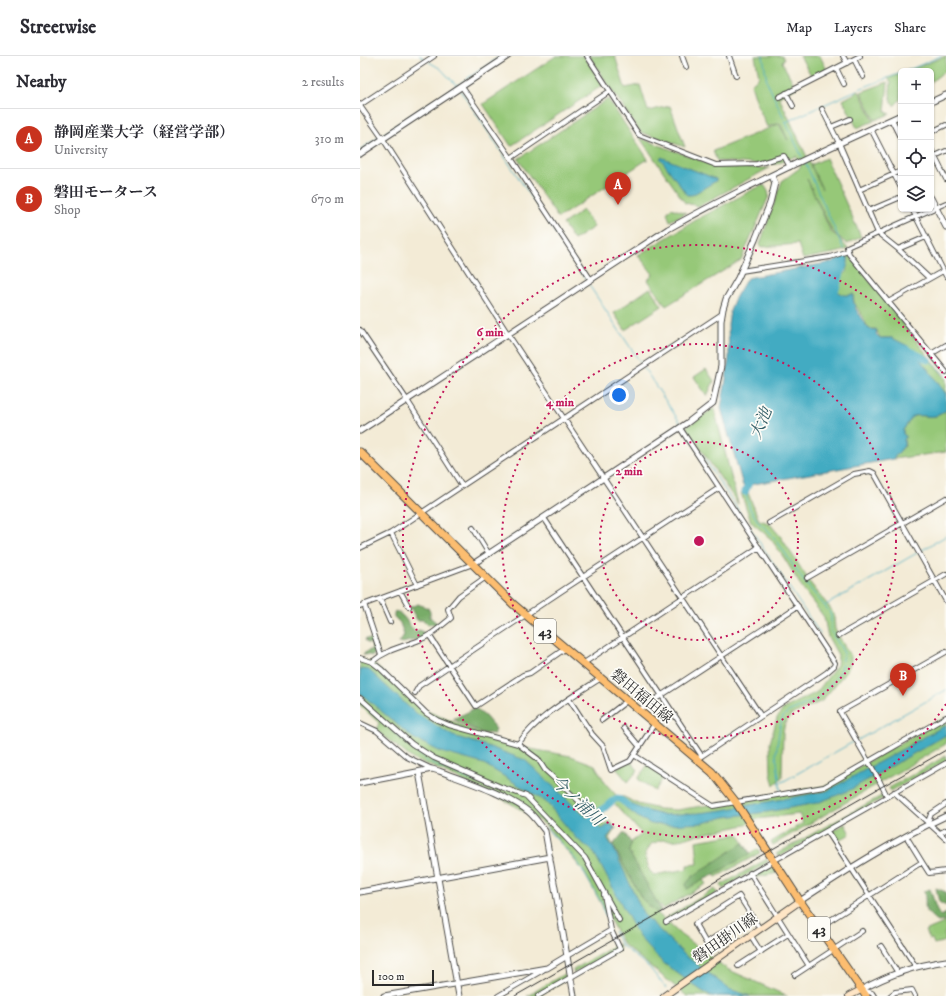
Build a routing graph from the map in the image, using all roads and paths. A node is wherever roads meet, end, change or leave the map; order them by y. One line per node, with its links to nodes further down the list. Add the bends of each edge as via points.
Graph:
1 (434, 56): 21 (street)
2 (508, 56): 15 (street)
3 (587, 56): 16 (street)
4 (682, 56): 10 (street)
5 (729, 56): 12 (street)
6 (843, 56): 9 (street)
7 (860, 56): 8 (street)
8 (854, 59): 9 (street); 13 (street)
9 (847, 63): 11 (street)
10 (686, 67)
11 (836, 68): 14 (street); 17 (street)
12 (736, 76)
13 (862, 77)
14 (844, 84)
15 (459, 88): 32 (street); 37 (street)
16 (610, 91): 37 (street); 38 (street, via 640,135 716,165 758,164 784,156)
17 (786, 93): 19 (street); 22 (street)
18 (946, 95): 20 (street)
19 (778, 97)
20 (934, 101)
21 (360, 106): 32 (street)
22 (793, 106)
23 (822, 109): 28 (street)
24 (898, 117): 26 (street)
25 (850, 119): 28 (street)
26 (892, 120): 29 (street); 31 (street)
27 (946, 125): 30 (street)
28 (831, 127): 33 (street)
29 (871, 129): 33 (street); 40 (street)
30 (934, 131)
31 (898, 132)
32 (383, 139): 35 (street); 65 (street)
33 (839, 143): 38 (street); 44 (street)
34 (946, 151): 36 (street)
35 (360, 154)
36 (935, 156): 42 (street)
37 (511, 158): 61 (street)
38 (790, 167): 41 (street)
39 (898, 172): 40 (street)
40 (894, 174): 43 (street); 44 (street)
41 (772, 176): 58 (street, via 775,183 770,203); 61 (street, via 668,229)
42 (946, 177)
43 (898, 182)
44 (859, 190): 49 (street)
45 (898, 198): 49 (street)
46 (934, 203): 48 (street)
47 (946, 203): 48 (street)
48 (936, 207): 51 (street); 52 (street)
49 (868, 211): 53 (street)
50 (914, 212): 51 (street)
51 (916, 216): 53 (street); 54 (street)
52 (946, 227)
53 (878, 233): 55 (street); 56 (street, via 847,247)
54 (926, 237): 55 (street); 57 (street)
55 (898, 249): 60 (street)
56 (848, 251): 58 (street, via 830,257); 62 (street)
57 (943, 270): 59 (street); 60 (street)
58 (741, 271): 63 (street, via 726,299)
59 (946, 276)
60 (929, 278): 62 (street)
61 (591, 280): 65 (street)
62 (888, 302): 67 (street)
63 (722, 314): 70 (street); 71 (street, via 721,366 713,403)
64 (360, 330): 69 (street)
65 (508, 334): 69 (street); 70 (street)
66 (946, 345): 67 (street)
67 (931, 354): 68 (street)
68 (946, 372)
69 (407, 400): 72 (street); 75 (street)
70 (564, 418): 74 (street); 75 (street)
71 (680, 428): 74 (street); 76 (street)
72 (360, 431)
73 (360, 452): 78 (main road, 磐田福田線 / 43)
74 (603, 478): 79 (street); 84 (street)
75 (462, 486): 78 (street)
76 (719, 488): 84 (street); 85 (street)
77 (946, 498): 81 (street)
78 (421, 513): 83 (street); 88 (main road, 磐田福田線 / 43)
79 (544, 518): 87 (street); 90 (street)
80 (769, 523): 81 (street, via 854,474 870,471 874,473)
81 (902, 523): 92 (street); 93 (street)
82 (473, 528): 87 (street)
83 (391, 532): 86 (street); 94 (street)
84 (643, 538): 90 (street); 96 (street)
85 (759, 547): 96 (street); 100 (street)
86 (360, 548)
87 (489, 554): 88 (street)
88 (473, 564): 91 (main road, 磐田福田線 / 43); 94 (street)
89 (946, 574): 93 (street)
90 (583, 576): 102 (street); 106 (street)
91 (486, 577): 102 (main road, 磐田福田線 / 43); 104 (street, via 459,596 448,610 451,618)
92 (807, 578)
93 (935, 580): 98 (street); 105 (street)
94 (417, 585): 95 (street)
95 (400, 591): 97 (street); 101 (street)
96 (682, 598): 106 (street); 110 (street)
97 (380, 599): 99 (street); 103 (street)
98 (946, 600)
99 (362, 605): 109 (street)
100 (798, 606): 110 (street); 122 (street, via 833,659 834,666)
101 (408, 608)
102 (526, 615): 107 (main road, 磐田福田線 / 43); 114 (street)
103 (390, 622)
104 (429, 635): 109 (street); 114 (street)
105 (838, 636)
106 (623, 637): 113 (street); 117 (street)
107 (566, 648): 113 (main road, 磐田福田線 / 43); 114 (street, via 476,706)
108 (946, 652): 132 (street, via 840,712)
109 (381, 655): 112 (street)
110 (721, 656): 117 (street); 122 (street)
111 (360, 658): 112 (street)
112 (372, 662): 128 (street, via 436,720)
113 (584, 663): 115 (main road, 磐田福田線 / 43)
114 (449, 666): 116 (street, via 419,686)
115 (601, 678): 119 (street); 120 (main road, 磐田福田線 / 43)
116 (415, 694)
117 (662, 696): 121 (street); 131 (street)
118 (360, 698): 156 (street, via 412,744 434,758 526,796 585,858)
119 (569, 699): 128 (street, via 539,720); 130 (street, via 603,746 611,770 630,761)
120 (628, 700): 121 (main road, 磐田福田線 / 43); 124 (street)
121 (639, 710): 126 (main road, 磐田福田線 / 43)
122 (761, 716): 131 (street)
123 (946, 717): 132 (street)
124 (602, 720)
125 (360, 723): 134 (street, via 377,731 407,757)
126 (655, 723): 129 (street); 131 (main road, 磐田福田線 / 43)
127 (624, 728): 129 (street)
128 (518, 744): 141 (street, via 538,759 545,770)
129 (640, 747): 130 (street)
130 (634, 755): 139 (street, via 713,806)
131 (699, 757): 139 (main road, 磐田福田線 / 43)
132 (869, 762): 138 (street); 139 (street, via 824,787)
133 (946, 763): 137 (street)
134 (432, 769): 135 (street); 149 (street, via 507,798 529,812 545,831)
135 (419, 772): 136 (street); 155 (street)
136 (360, 783)
137 (894, 792): 138 (street); 143 (street)
138 (887, 796): 145 (street)
139 (735, 802): 150 (main road, 磐田福田線 / 43)
140 (946, 804): 143 (street, via 931,814)
141 (593, 814)
142 (946, 816): 143 (street)
143 (929, 823): 146 (street); 147 (street)
144 (946, 830): 146 (street)
145 (827, 831): 150 (street); 152 (street)
146 (940, 833): 148 (street)
147 (906, 836): 151 (street); 152 (street)
148 (946, 839)
149 (550, 857): 155 (street); 173 (street)
150 (775, 861): 154 (street); 159 (main road, 磐田福田線 / 43)
151 (922, 862): 153 (street, via 929,873); 158 (street)
152 (851, 867): 158 (street); 159 (street)
153 (946, 871)
154 (750, 874): 161 (street); 163 (street)
155 (438, 878): 157 (street); 182 (street)
156 (604, 890): 162 (street); 166 (street)
157 (360, 892)
158 (870, 896): 164 (street); 177 (street)
159 (800, 901): 161 (main road, 磐田掛川線); 164 (main road, 磐田福田線 / 43)
160 (751, 914): 160 (street, via 740,896 695,924 706,943); 165 (street)
161 (777, 917): 165 (main road, 磐田掛川線); 168 (street)
162 (619, 920)
163 (666, 922)
164 (818, 928): 171 (main road, 磐田福田線 / 43)
165 (760, 929): 169 (main road, 磐田掛川線)
166 (611, 930): 173 (street); 181 (street, via 620,949)
167 (862, 931): 171 (street)
168 (788, 934): 172 (street); 176 (street)
169 (751, 936): 172 (street); 189 (main road, 磐田掛川線)
170 (881, 946): 179 (street)
171 (833, 950): 176 (street); 183 (main road, 磐田福田線 / 43)
172 (761, 952): 175 (street)
173 (567, 956): 178 (street); 181 (street)
174 (946, 961): 177 (street)
175 (738, 966)
176 (809, 966): 180 (street)
177 (916, 967): 179 (street)
178 (547, 968): 182 (street); 186 (street)
179 (898, 972): 183 (street, via 883,978)
180 (795, 975)
181 (571, 977): 187 (street); 188 (street)
182 (456, 982): 184 (street); 185 (street)
183 (862, 993): 190 (main road); 191 (main road, 磐田福田線 / 43); 192 (street, via 872,993)
184 (384, 996)
185 (459, 996)
186 (498, 996)
187 (538, 996)
188 (574, 996)
189 (664, 996)
190 (849, 996)
191 (866, 996)
192 (874, 996)
193 (890, 996): 194 (street, via 895,992 912,990)
194 (915, 996)

